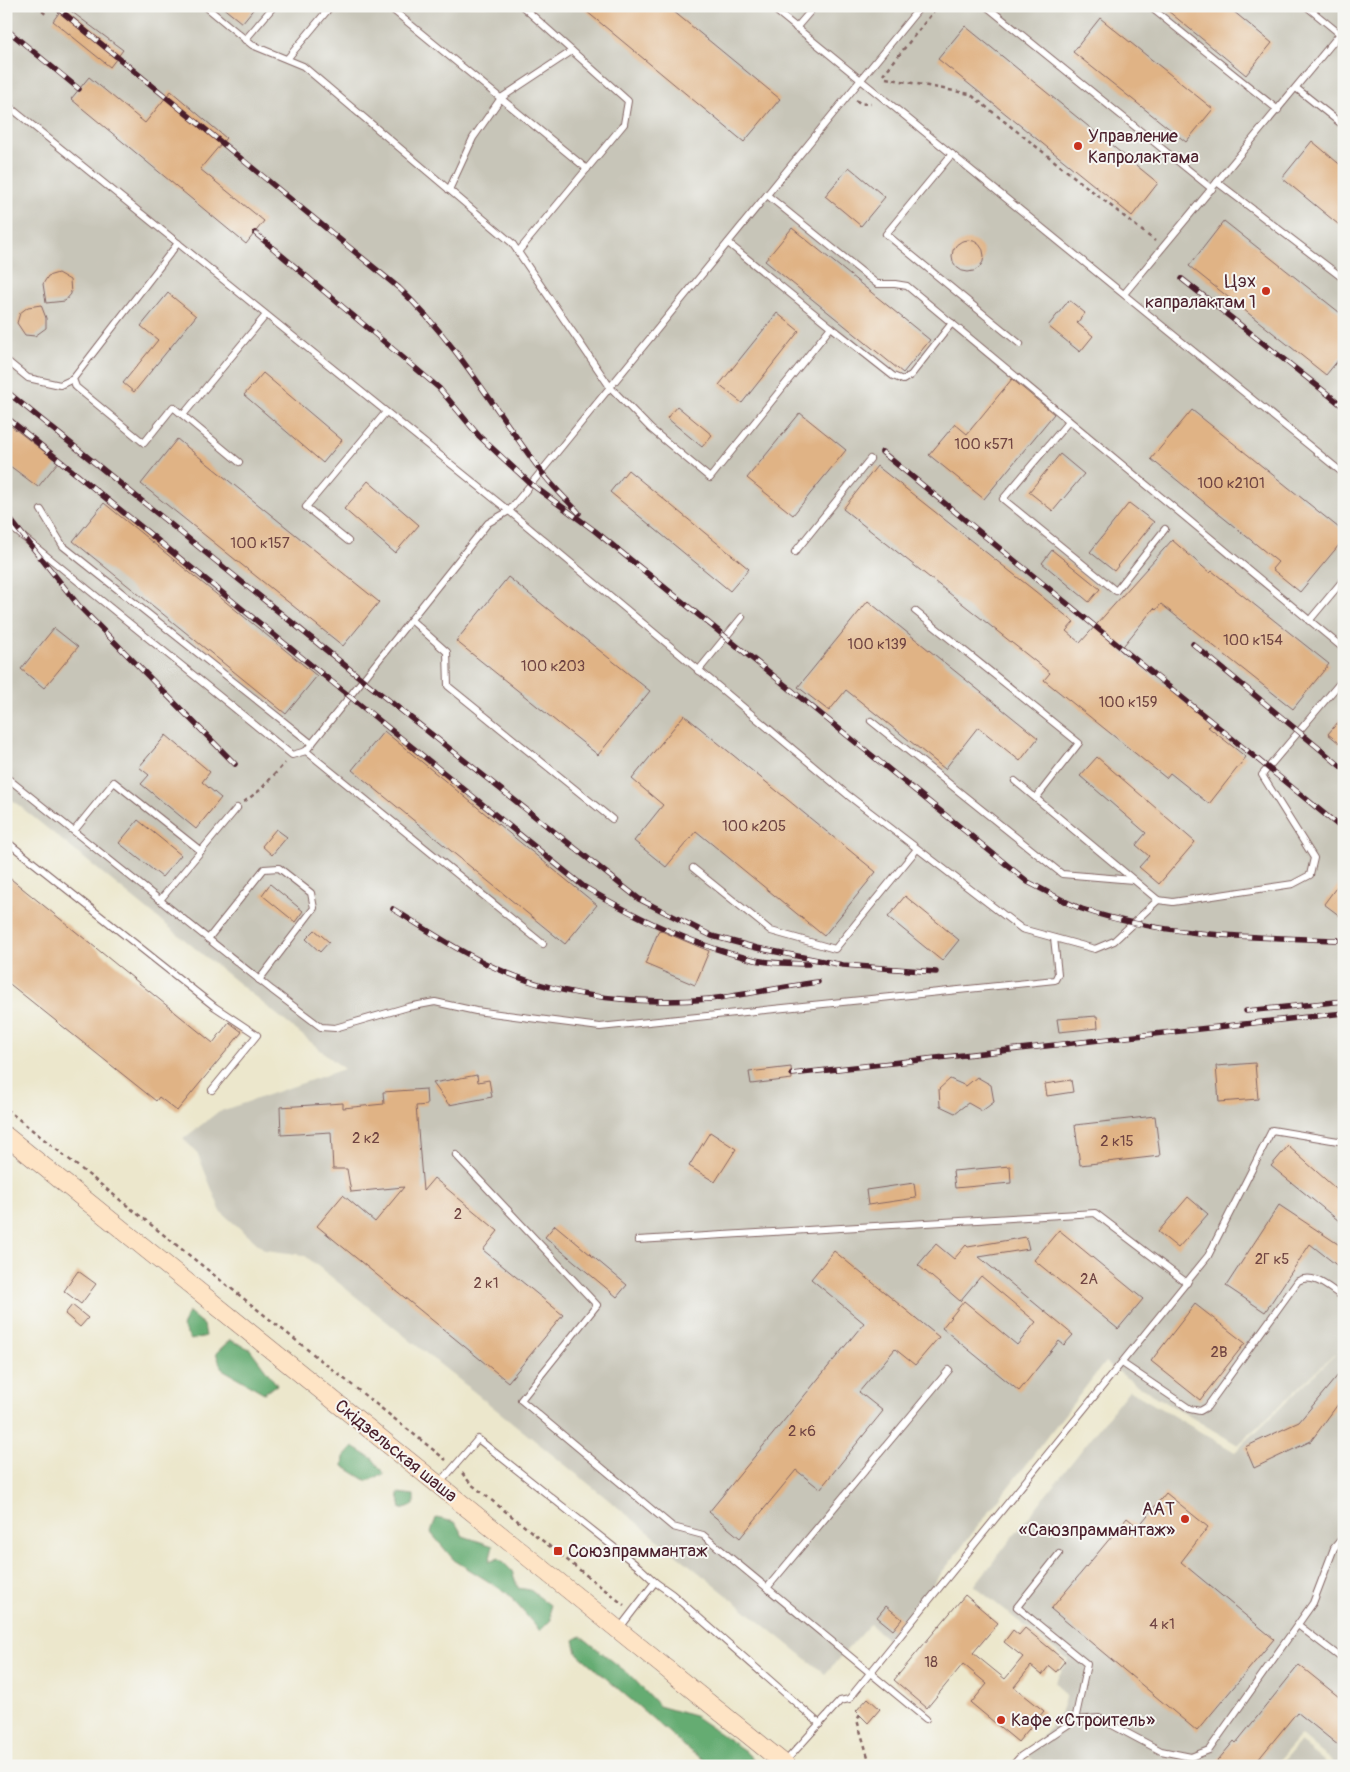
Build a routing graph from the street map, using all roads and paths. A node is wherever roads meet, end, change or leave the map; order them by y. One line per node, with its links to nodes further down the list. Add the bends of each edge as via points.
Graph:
1 (36, 6): 14 (path)
2 (205, 6): 17 (lane)
3 (274, 6): 17 (lane)
4 (331, 6): 19 (lane)
5 (388, 6): 24 (lane)
6 (522, 6): 18 (lane)
7 (770, 6): 15 (lane)
8 (815, 6): 15 (lane)
9 (921, 6): 22 (lane)
10 (938, 6): 20 (path)
11 (986, 6): 31 (lane)
12 (1149, 6): 26 (lane)
13 (1306, 6): 16 (lane)
14 (48, 16)
15 (796, 28): 22 (lane)
16 (1342, 31): 23 (lane)
17 (245, 40): 19 (lane)
18 (572, 51): 24 (lane); 29 (lane, via 628,101 624,124)
19 (286, 60): 32 (lane, via 303,66)
20 (882, 75)
21 (886, 78): 36 (path, via 970,94)
22 (861, 80): 28 (lane); 33 (lane)
23 (1296, 88): 26 (lane); 27 (lane)
24 (501, 98): 29 (lane); 32 (lane, via 473,138)
25 (6, 104): 35 (lane)
26 (1278, 110): 30 (lane)
27 (1344, 126)
28 (952, 154): 39 (lane); 43 (lane, via 886,234)
29 (587, 168): 37 (lane)
30 (1217, 182): 31 (lane); 38 (lane)
31 (1212, 189): 36 (lane)
32 (449, 190): 37 (lane, via 512,243)
33 (767, 195): 34 (lane); 41 (lane, via 877,284 907,286)
34 (728, 242): 42 (lane); 46 (lane)
35 (178, 243): 40 (lane); 45 (lane)
36 (1163, 247): 39 (lane)
37 (518, 252): 46 (lane)
38 (1344, 279)
39 (1124, 294): 52 (lane)
40 (266, 315): 47 (lane); 48 (lane)
41 (952, 323): 42 (lane, via 911,375 903,380 893,376); 49 (lane)
42 (831, 327): 46 (lane, via 710,478 651,429)
43 (1020, 344)
44 (6, 360): 45 (lane, via 28,378 60,385)
45 (72, 379): 48 (lane, via 76,388 144,443 173,407)
46 (610, 387): 54 (lane)
47 (386, 412): 54 (lane); 57 (lane, via 306,507)
48 (183, 415): 51 (lane)
49 (1069, 421): 56 (lane, via 1003,499 1116,591); 63 (lane)
50 (870, 459): 58 (lane)
51 (240, 462)
52 (1344, 474)
53 (41, 510): 68 (lane, via 63,546)
54 (509, 511): 62 (lane, via 488,523); 65 (lane)
55 (6, 523): 70 (lane)
56 (1165, 529)
57 (348, 541)
58 (795, 552)
59 (1344, 579): 63 (lane)
60 (915, 611): 73 (lane, via 1079,743)
61 (742, 617): 65 (lane)
62 (411, 620): 68 (lane); 75 (lane, via 447,652 448,686)
63 (1309, 621): 64 (lane)
64 (1344, 649)
65 (698, 670): 78 (lane, via 848,796)
66 (1344, 678): 83 (lane, via 1262,775 1314,858 1310,875 1293,884 1173,902)
67 (871, 721): 81 (lane, via 1062,874)
68 (312, 744): 69 (lane)
69 (306, 751): 70 (lane); 86 (lane)
70 (292, 755): 74 (path, via 260,790)
71 (6, 777): 76 (lane)
72 (1015, 781): 73 (lane)
73 (1036, 798): 81 (lane)
74 (237, 808): 79 (lane)
75 (612, 819)
76 (74, 831): 79 (lane, via 114,782); 82 (lane)
77 (6, 841): 88 (lane, via 215,1007 257,1035)
78 (917, 849): 80 (lane, via 835,949 771,931); 84 (lane, via 1022,929)
79 (201, 851): 82 (lane)
80 (693, 868)
81 (1134, 880): 83 (lane)
82 (160, 900): 85 (lane)
83 (1158, 900): 84 (lane, via 1114,940 1095,949)
84 (1054, 938): 87 (lane, via 1058,974 1055,980 600,1027 476,1011 435,1002 335,1028 321,1027)
85 (208, 939): 87 (lane); 87 (lane, via 264,869 279,868 311,893 314,908)
86 (543, 944)
87 (259, 980)
88 (212, 1090)
89 (6, 1108): 98 (path, via 449,1463)
90 (6, 1136): 99 (street, Скідзельская шаша)
91 (1344, 1142): 94 (lane, via 1272,1130 1208,1256)
92 (456, 1155): 103 (lane, via 597,1305 521,1400 673,1527 703,1535)
93 (638, 1240): 94 (lane, via 1095,1213)
94 (1187, 1283): 96 (lane)
95 (1344, 1298): 96 (lane, via 1313,1278 1306,1276 1298,1281 1207,1407 1200,1411 1190,1409)
96 (1122, 1363): 108 (lane)
97 (949, 1370): 103 (lane)
98 (456, 1465): 99 (lane); 102 (lane, via 478,1440); 104 (path, via 471,1484)
99 (438, 1485): 106 (street, Скідзельская шаша)
100 (1344, 1536): 105 (lane, via 1334,1548 1313,1603)
101 (1059, 1554): 111 (lane, via 1017,1607 1087,1664)
102 (655, 1582): 104 (lane); 112 (lane)
103 (767, 1588): 108 (lane)
104 (633, 1611): 106 (lane)
105 (1298, 1625): 107 (lane); 111 (lane, via 1209,1750 1191,1757 1161,1751 1099,1718)
106 (618, 1630): 113 (street, Скідзельская шаша)
107 (1344, 1660)
108 (871, 1672): 110 (lane); 112 (lane, via 849,1699 840,1701)
109 (860, 1715): 114 (path, via 857,1720 868,1757)
110 (926, 1719)
111 (1074, 1720): 115 (lane, via 1021,1756)
112 (820, 1724): 113 (lane)
113 (786, 1765)
114 (867, 1766)
115 (1012, 1766)

